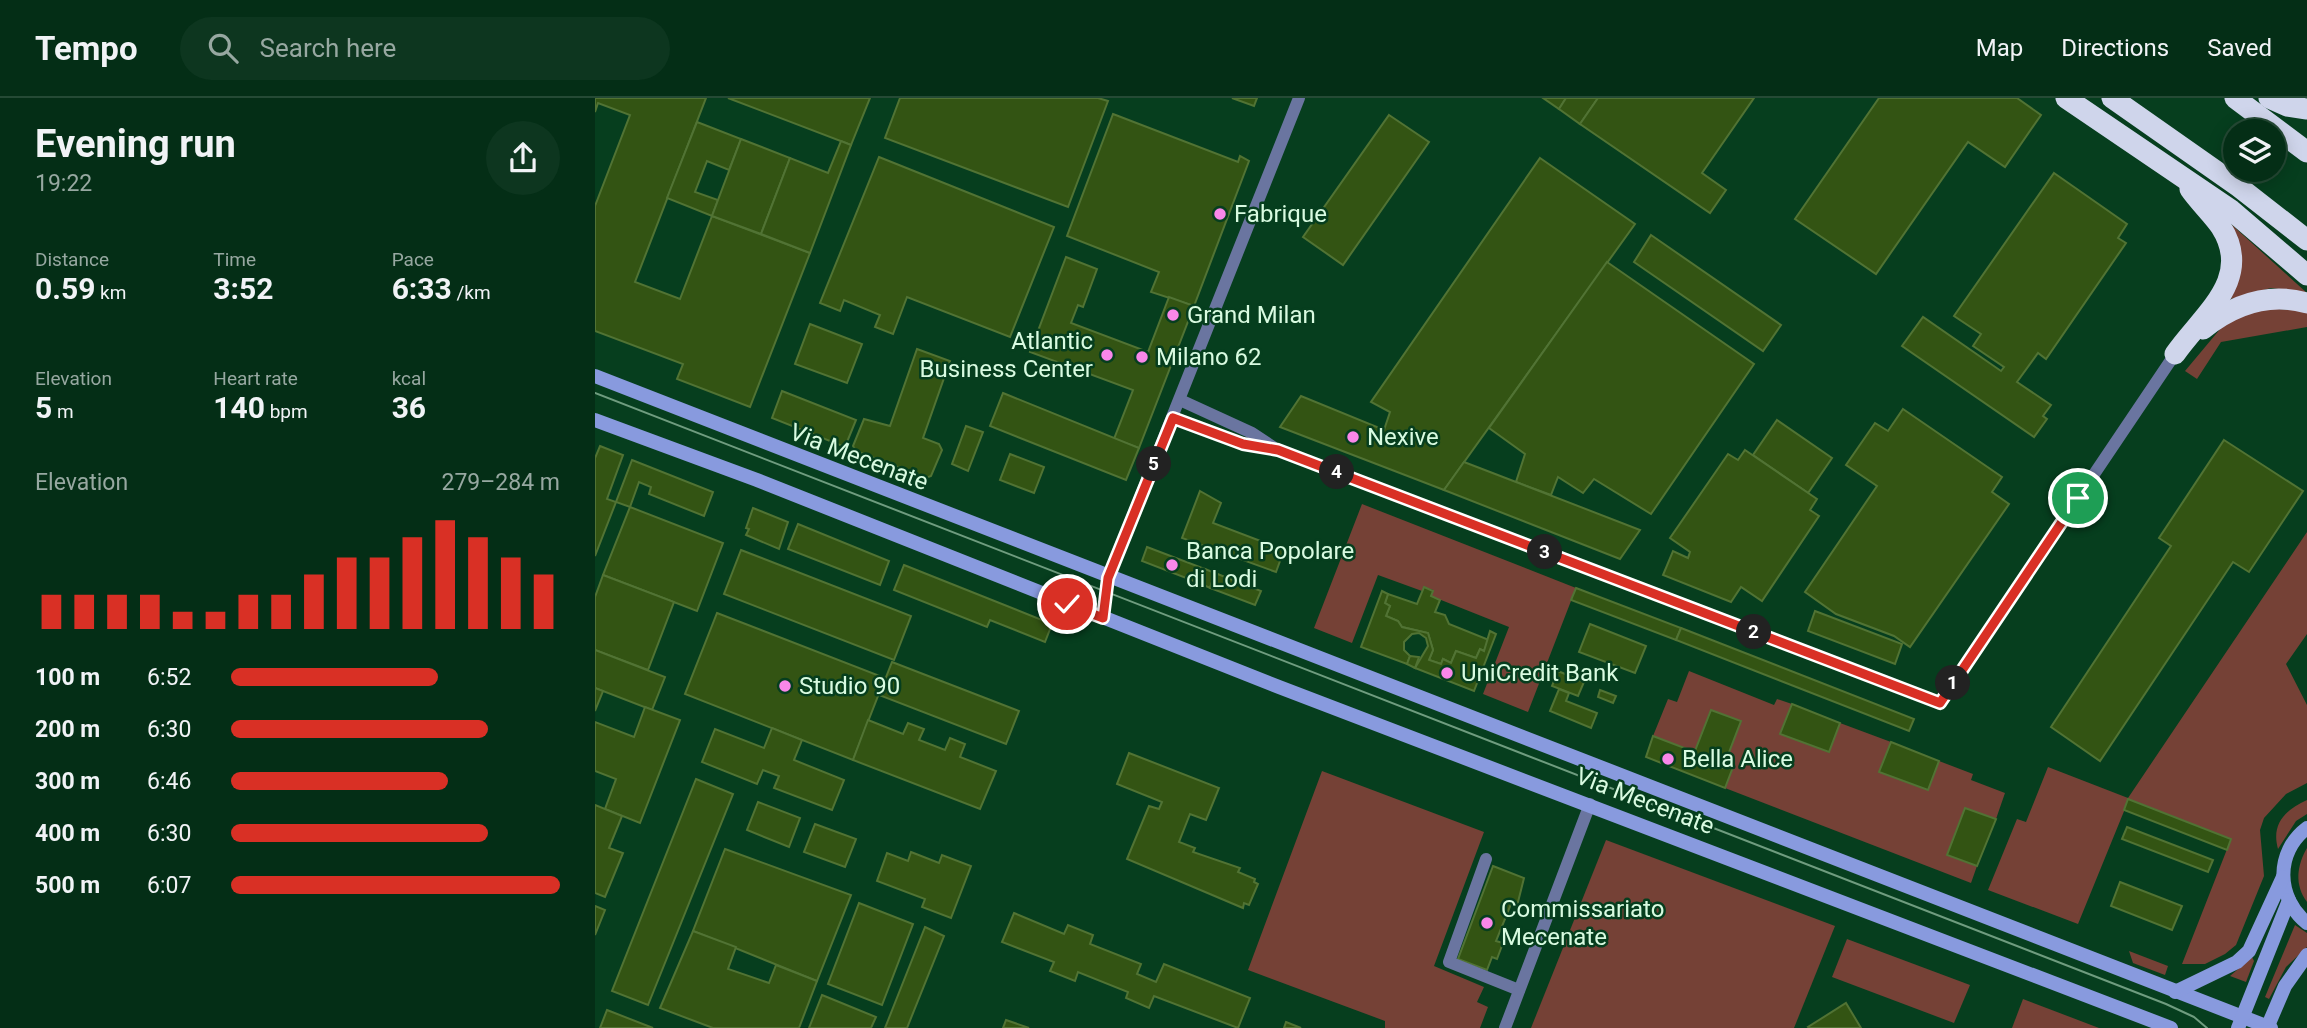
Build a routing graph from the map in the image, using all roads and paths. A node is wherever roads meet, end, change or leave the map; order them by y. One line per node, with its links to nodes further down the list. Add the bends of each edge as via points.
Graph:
1 (1299, 98): 14 (street)
2 (2066, 98): 8 (highway)
3 (2112, 98): 9 (highway)
4 (2235, 98): 7 (highway)
5 (2269, 98): 6 (highway)
6 (2307, 109)
7 (2307, 152)
8 (2180, 176): 10 (highway, via 2231,210); 12 (highway, via 2220,226 2234,263 2228,285)
9 (2307, 240)
10 (2307, 275)
11 (2307, 303): 12 (highway, via 2282,299 2240,306 2221,315)
12 (2175, 354): 17 (street, via 1940,703)
13 (595, 376): 18 (main road, Via Mecenate)
14 (1180, 400): 15 (street); 17 (street)
15 (1173, 418): 17 (street, via 1243,444); 18 (street)
16 (595, 420): 19 (main road, Via Mecenate)
17 (1278, 450)
18 (1108, 578): 19 (street); 28 (main road, Via Mecenate)
19 (1103, 618): 20 (main road, Via Mecenate)
20 (1590, 804): 27 (street); 31 (main road, Via Mecenate)
21 (2307, 828): 23 (main road, via 2289,849)
22 (1486, 859): 27 (street, via 1449,962)
23 (2283, 877): 24 (main road); 28 (main road, via 2249,951 2237,962)
24 (2288, 900): 25 (main road); 29 (main road)
25 (2307, 923)
26 (2307, 955): 32 (main road, Via Mecenate, via 2285,986)
27 (1519, 990): 30 (street)
28 (2175, 992): 29 (main road, Via Mecenate)
29 (2241, 1023): 32 (main road, Via Mecenate)
30 (1505, 1028)
31 (2171, 1028)
32 (2269, 1028)

